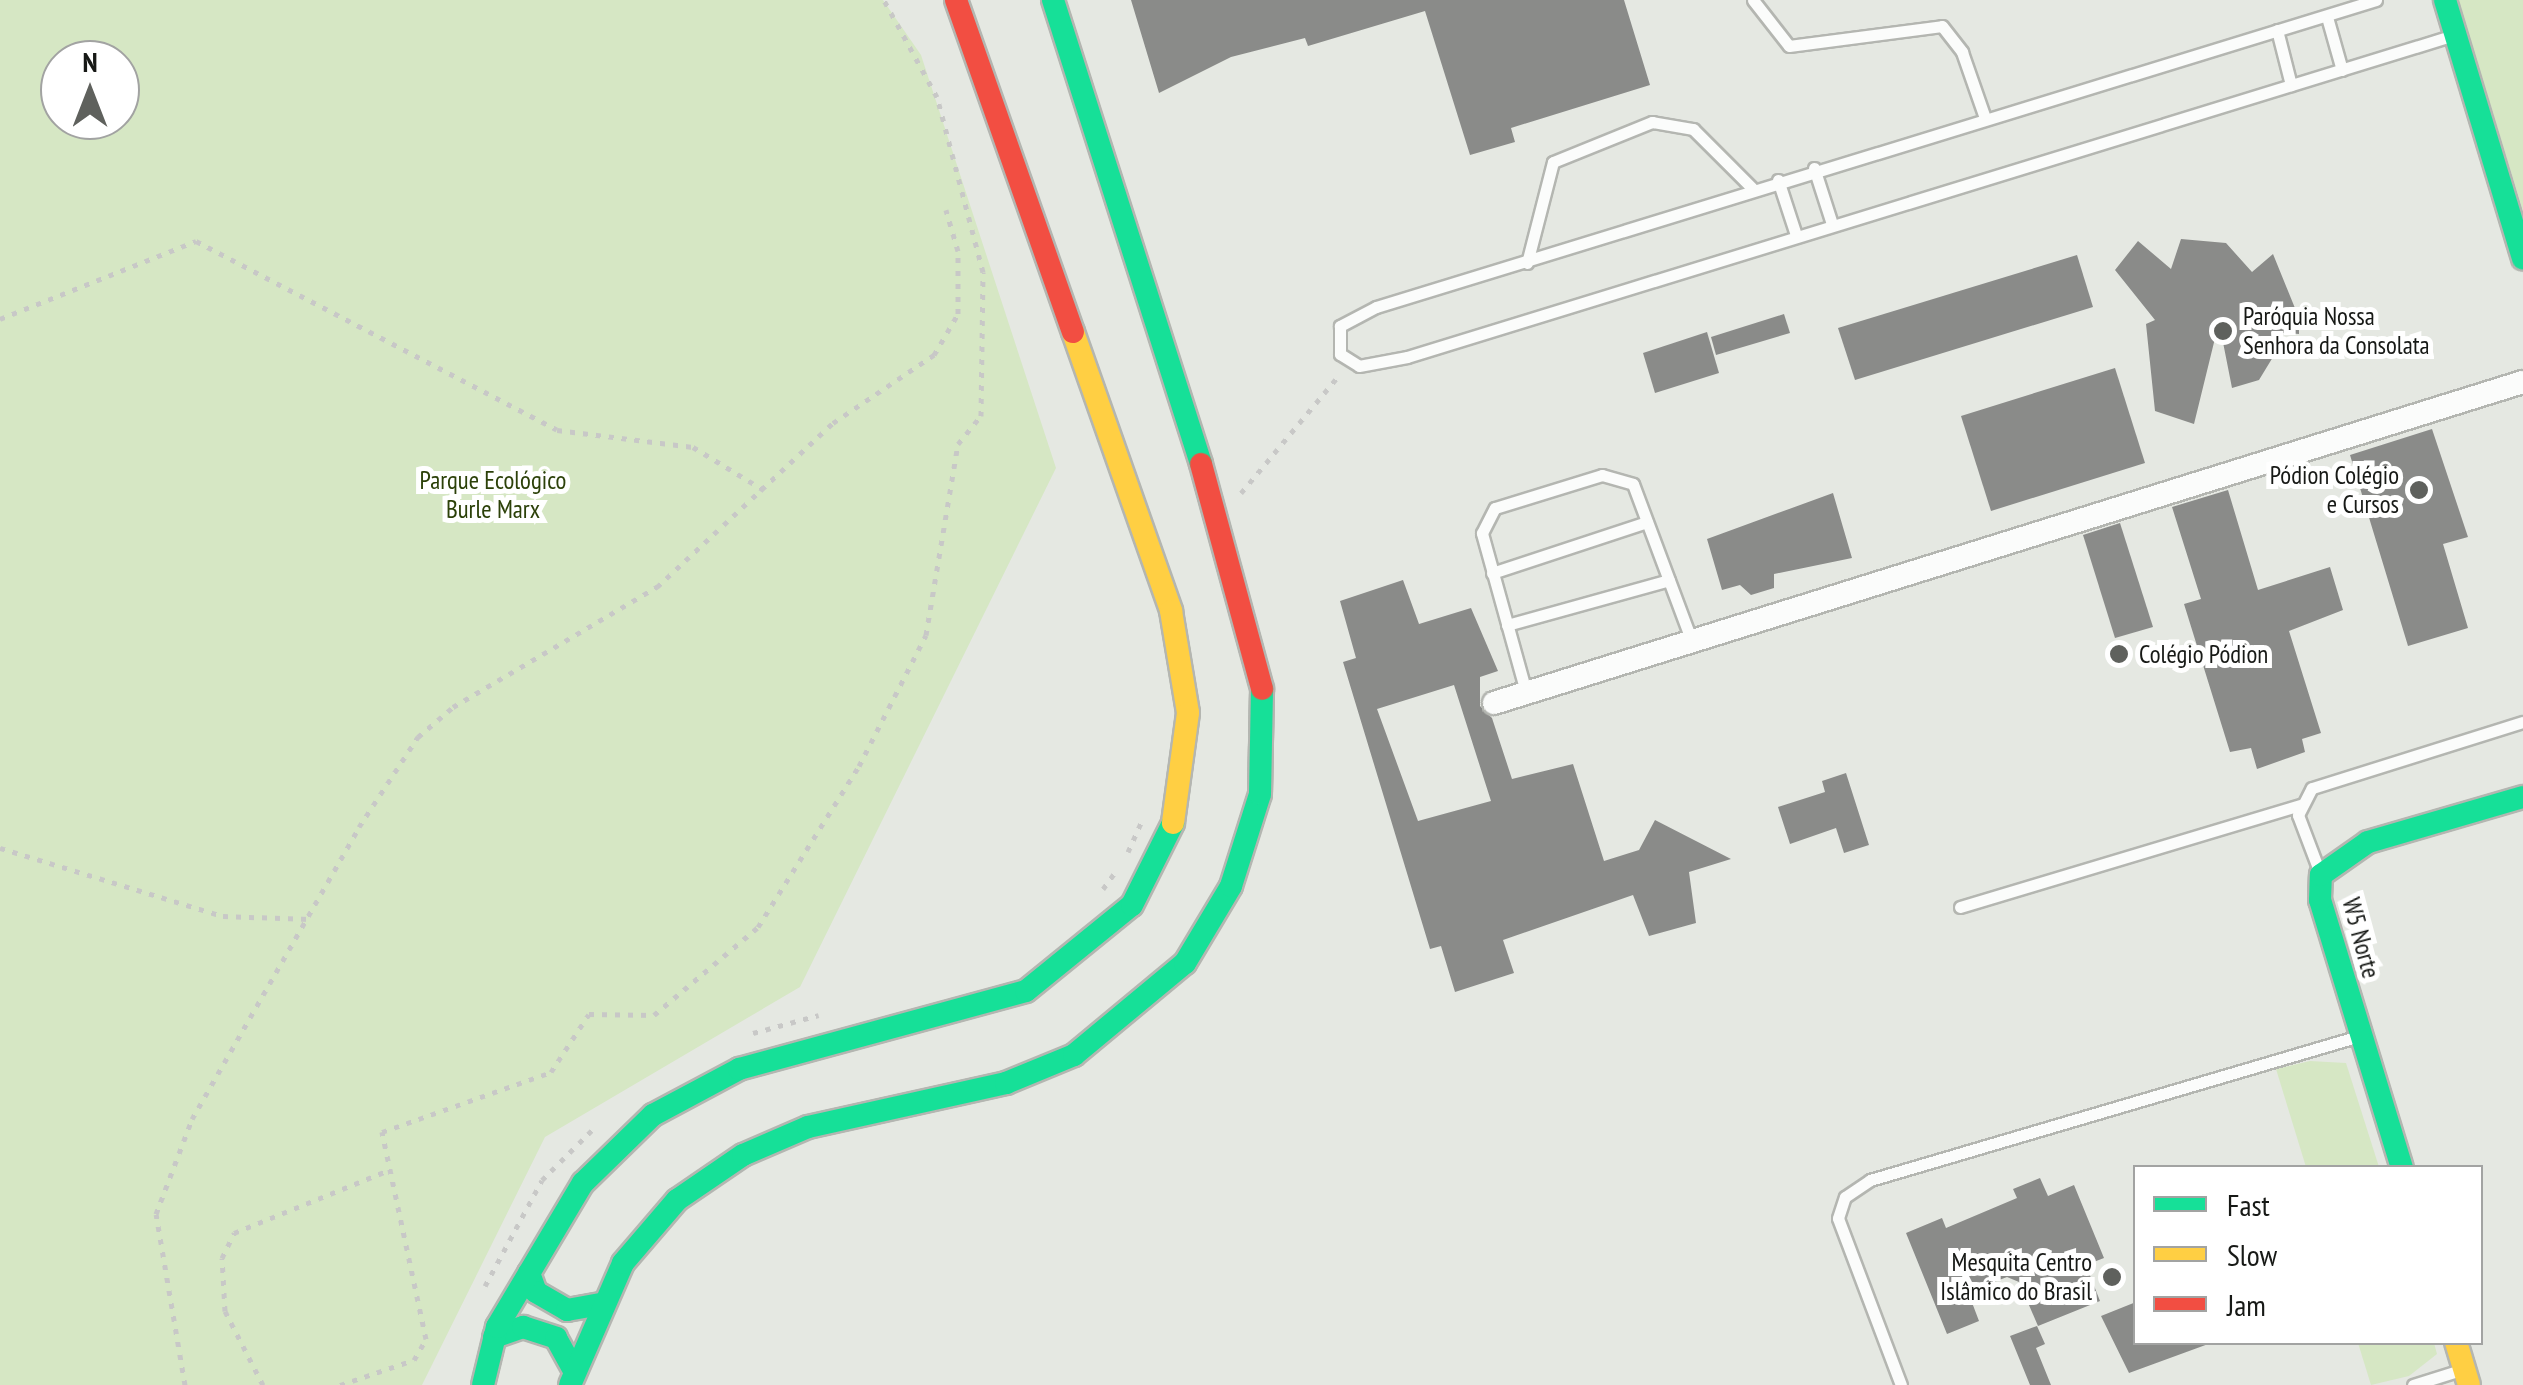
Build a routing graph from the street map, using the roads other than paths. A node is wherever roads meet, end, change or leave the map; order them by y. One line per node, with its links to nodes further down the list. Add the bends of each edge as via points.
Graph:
1 (956, 0): 34 (street, via 1175,629 1188,713 1170,843 1132,905 1026,991 739,1069 652,1115 582,1183)
2 (1053, 0): 35 (street, via 1217,522 1262,688 1260,794 1232,886 1185,964 1074,1055 1006,1083 864,1109 742,1155 676,1200)
3 (1753, 0): 11 (lane, via 1789,46 1942,26)
4 (2376, 0): 6 (lane)
5 (2445, 0): 8 (street)
6 (2328, 16): 7 (lane); 9 (lane)
7 (2277, 30): 10 (lane); 11 (lane)
8 (2455, 35): 9 (lane); 17 (street)
9 (2342, 70): 10 (lane)
10 (2291, 84): 15 (lane)
11 (1984, 115): 12 (lane)
12 (1814, 168): 13 (lane); 15 (lane)
13 (1778, 180): 14 (lane); 16 (lane)
14 (1752, 188): 18 (lane); 18 (lane, via 1693,129 1652,122 1552,162)
15 (1832, 224): 16 (lane)
16 (1796, 235): 18 (lane, via 1407,357 1348,364 1338,340 1351,316)
17 (2523, 259)
18 (1527, 263)
19 (2523, 382): 24 (street)
20 (1648, 522): 21 (lane); 21 (lane, via 1633,484 1617,475 1495,508 1482,532); 22 (lane)
21 (1492, 573): 23 (lane)
22 (1669, 580): 23 (lane); 24 (lane)
23 (1508, 625): 25 (lane)
24 (1692, 639): 25 (street)
25 (1526, 692): 26 (street)
26 (1494, 703)
27 (2523, 722): 29 (lane, via 2312,788)
28 (2523, 797): 30 (street, W5 Norte, via 2368,842)
29 (2301, 805): 30 (lane); 31 (lane)
30 (2321, 875): 32 (street, W5 Norte)
31 (1960, 907)
32 (2360, 1036): 33 (street, W5 Norte); 41 (lane, via 1870,1180 1845,1198 1838,1218)
33 (2401, 1165)
34 (529, 1273): 35 (street, via 536,1292 567,1310); 36 (street)
35 (601, 1304): 39 (street)
36 (494, 1337): 39 (street, via 523,1327 556,1338); 40 (street)
37 (2457, 1345): 38 (street)
38 (2467, 1377): 42 (lane)
39 (573, 1378)
40 (482, 1385)
41 (1901, 1385)
42 (2412, 1385)

